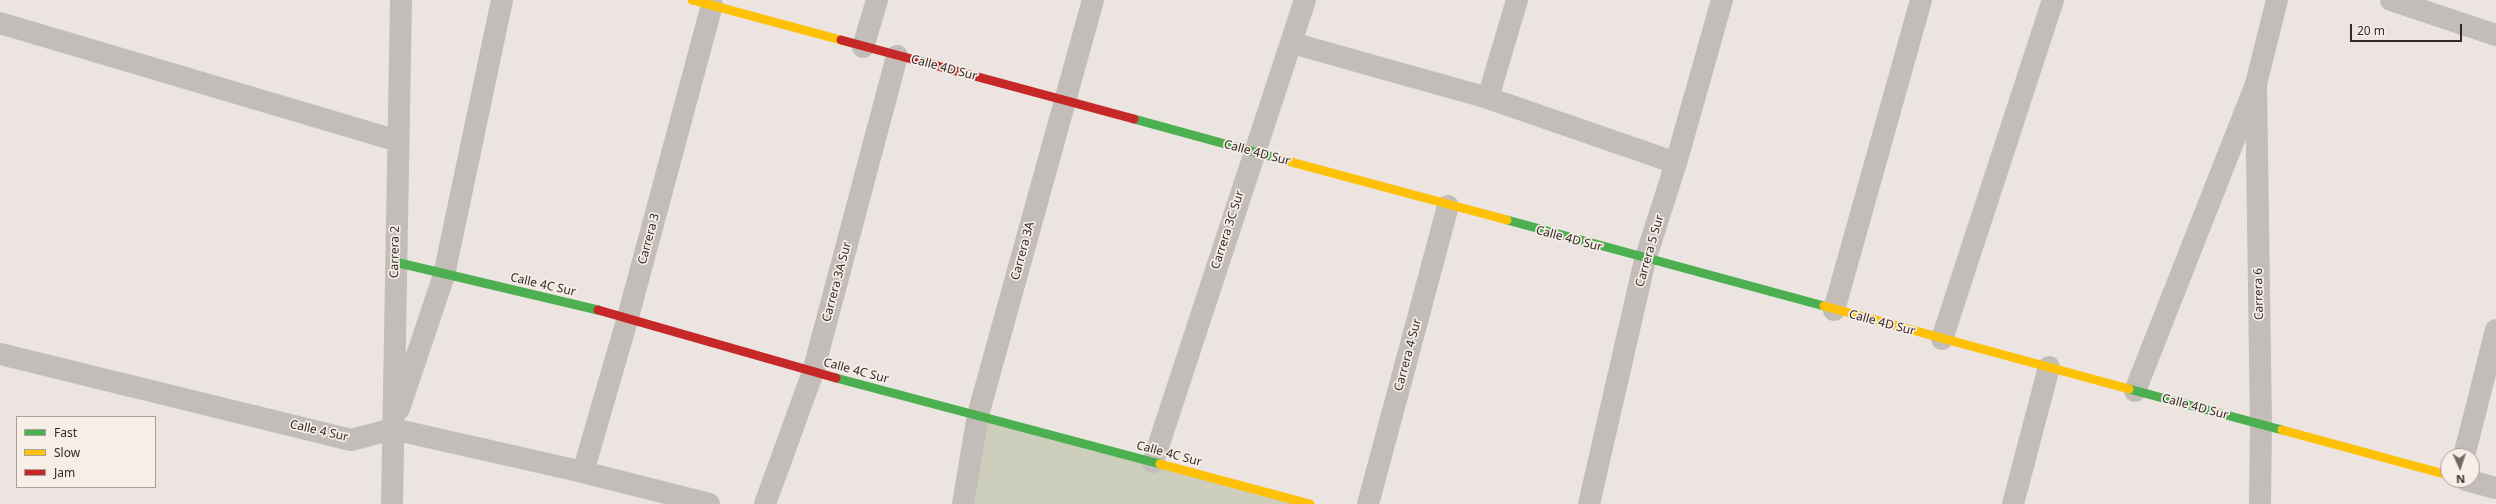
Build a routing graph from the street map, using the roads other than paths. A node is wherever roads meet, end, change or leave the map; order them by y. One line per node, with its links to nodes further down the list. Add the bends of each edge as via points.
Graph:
1 (401, 0): 22 (street, Carrera 2)
2 (502, 0): 28 (street)
3 (692, 0): 13 (street, Calle 4D Sur)
4 (877, 0): 17 (street)
5 (1093, 0): 21 (street, Carrera 3A)
6 (1305, 0): 16 (street, Carrera 3C Sur)
7 (1517, 0): 20 (street)
8 (1722, 0): 24 (street, Carrera 5 Sur)
9 (1921, 0): 29 (street)
10 (2053, 0): 32 (street)
11 (2277, 0): 19 (street)
12 (2391, 0): 15 (street)
13 (712, 6): 17 (street, Calle 4D Sur); 30 (street, Carrera 3)
14 (0, 23): 22 (street)
15 (2496, 35)
16 (1292, 43): 20 (street); 23 (street, Carrera 3C Sur)
17 (863, 46): 18 (street, Calle 4D Sur)
18 (898, 56): 21 (street, Calle 4D Sur); 35 (street, Carrera 3A Sur)
19 (2256, 84): 36 (street); 38 (street, Carrera 6)
20 (1488, 98): 24 (street)
21 (1064, 100): 23 (street, Calle 4D Sur); 37 (street, Carrera 3A)
22 (398, 141): 27 (street, Carrera 2)
23 (1254, 152): 25 (street, Calle 4D Sur); 41 (street, Carrera 3C Sur)
24 (1676, 163): 26 (street, Carrera 5 Sur)
25 (1448, 206): 26 (street, Calle 4D Sur); 51 (street, Carrera 4 Sur)
26 (1646, 260): 29 (street, Calle 4D Sur); 52 (street, Carrera 5 Sur)
27 (395, 262): 28 (street, Calle 4C Sur); 39 (street, Carrera 2)
28 (444, 276): 30 (street, Calle 4C Sur); 39 (street)
29 (1834, 310): 32 (street, Calle 4D Sur)
30 (628, 317): 35 (street, Calle 4C Sur); 42 (street, Carrera 3)
31 (2496, 330): 40 (street)
32 (1942, 339): 34 (street, Calle 4D Sur)
33 (0, 354): 39 (street, Calle 4 Sur, via 351,440)
34 (2049, 367): 36 (street, Calle 4D Sur); 53 (street)
35 (813, 372): 37 (street, Calle 4C Sur); 48 (street, Carrera 3A Sur)
36 (2135, 391): 38 (street, Calle 4D Sur)
37 (978, 415): 41 (street, Calle 4C Sur); 49 (street, Carrera 3A)
38 (2261, 424): 43 (street, Calle 4D Sur); 54 (street, Carrera 6)
39 (393, 430): 42 (street, Calle 4 Sur); 46 (street, Carrera 2)
40 (2466, 448)
41 (1153, 462): 50 (street, Calle 4C Sur)
42 (583, 472): 47 (street, Calle 4 Sur)
43 (2440, 473)
44 (2480, 484): 45 (street)
45 (2496, 488)
46 (392, 504)
47 (708, 504)
48 (765, 504)
49 (963, 504)
50 (1310, 504)
51 (1368, 504)
52 (1589, 504)
53 (2013, 504)
54 (2260, 504)

